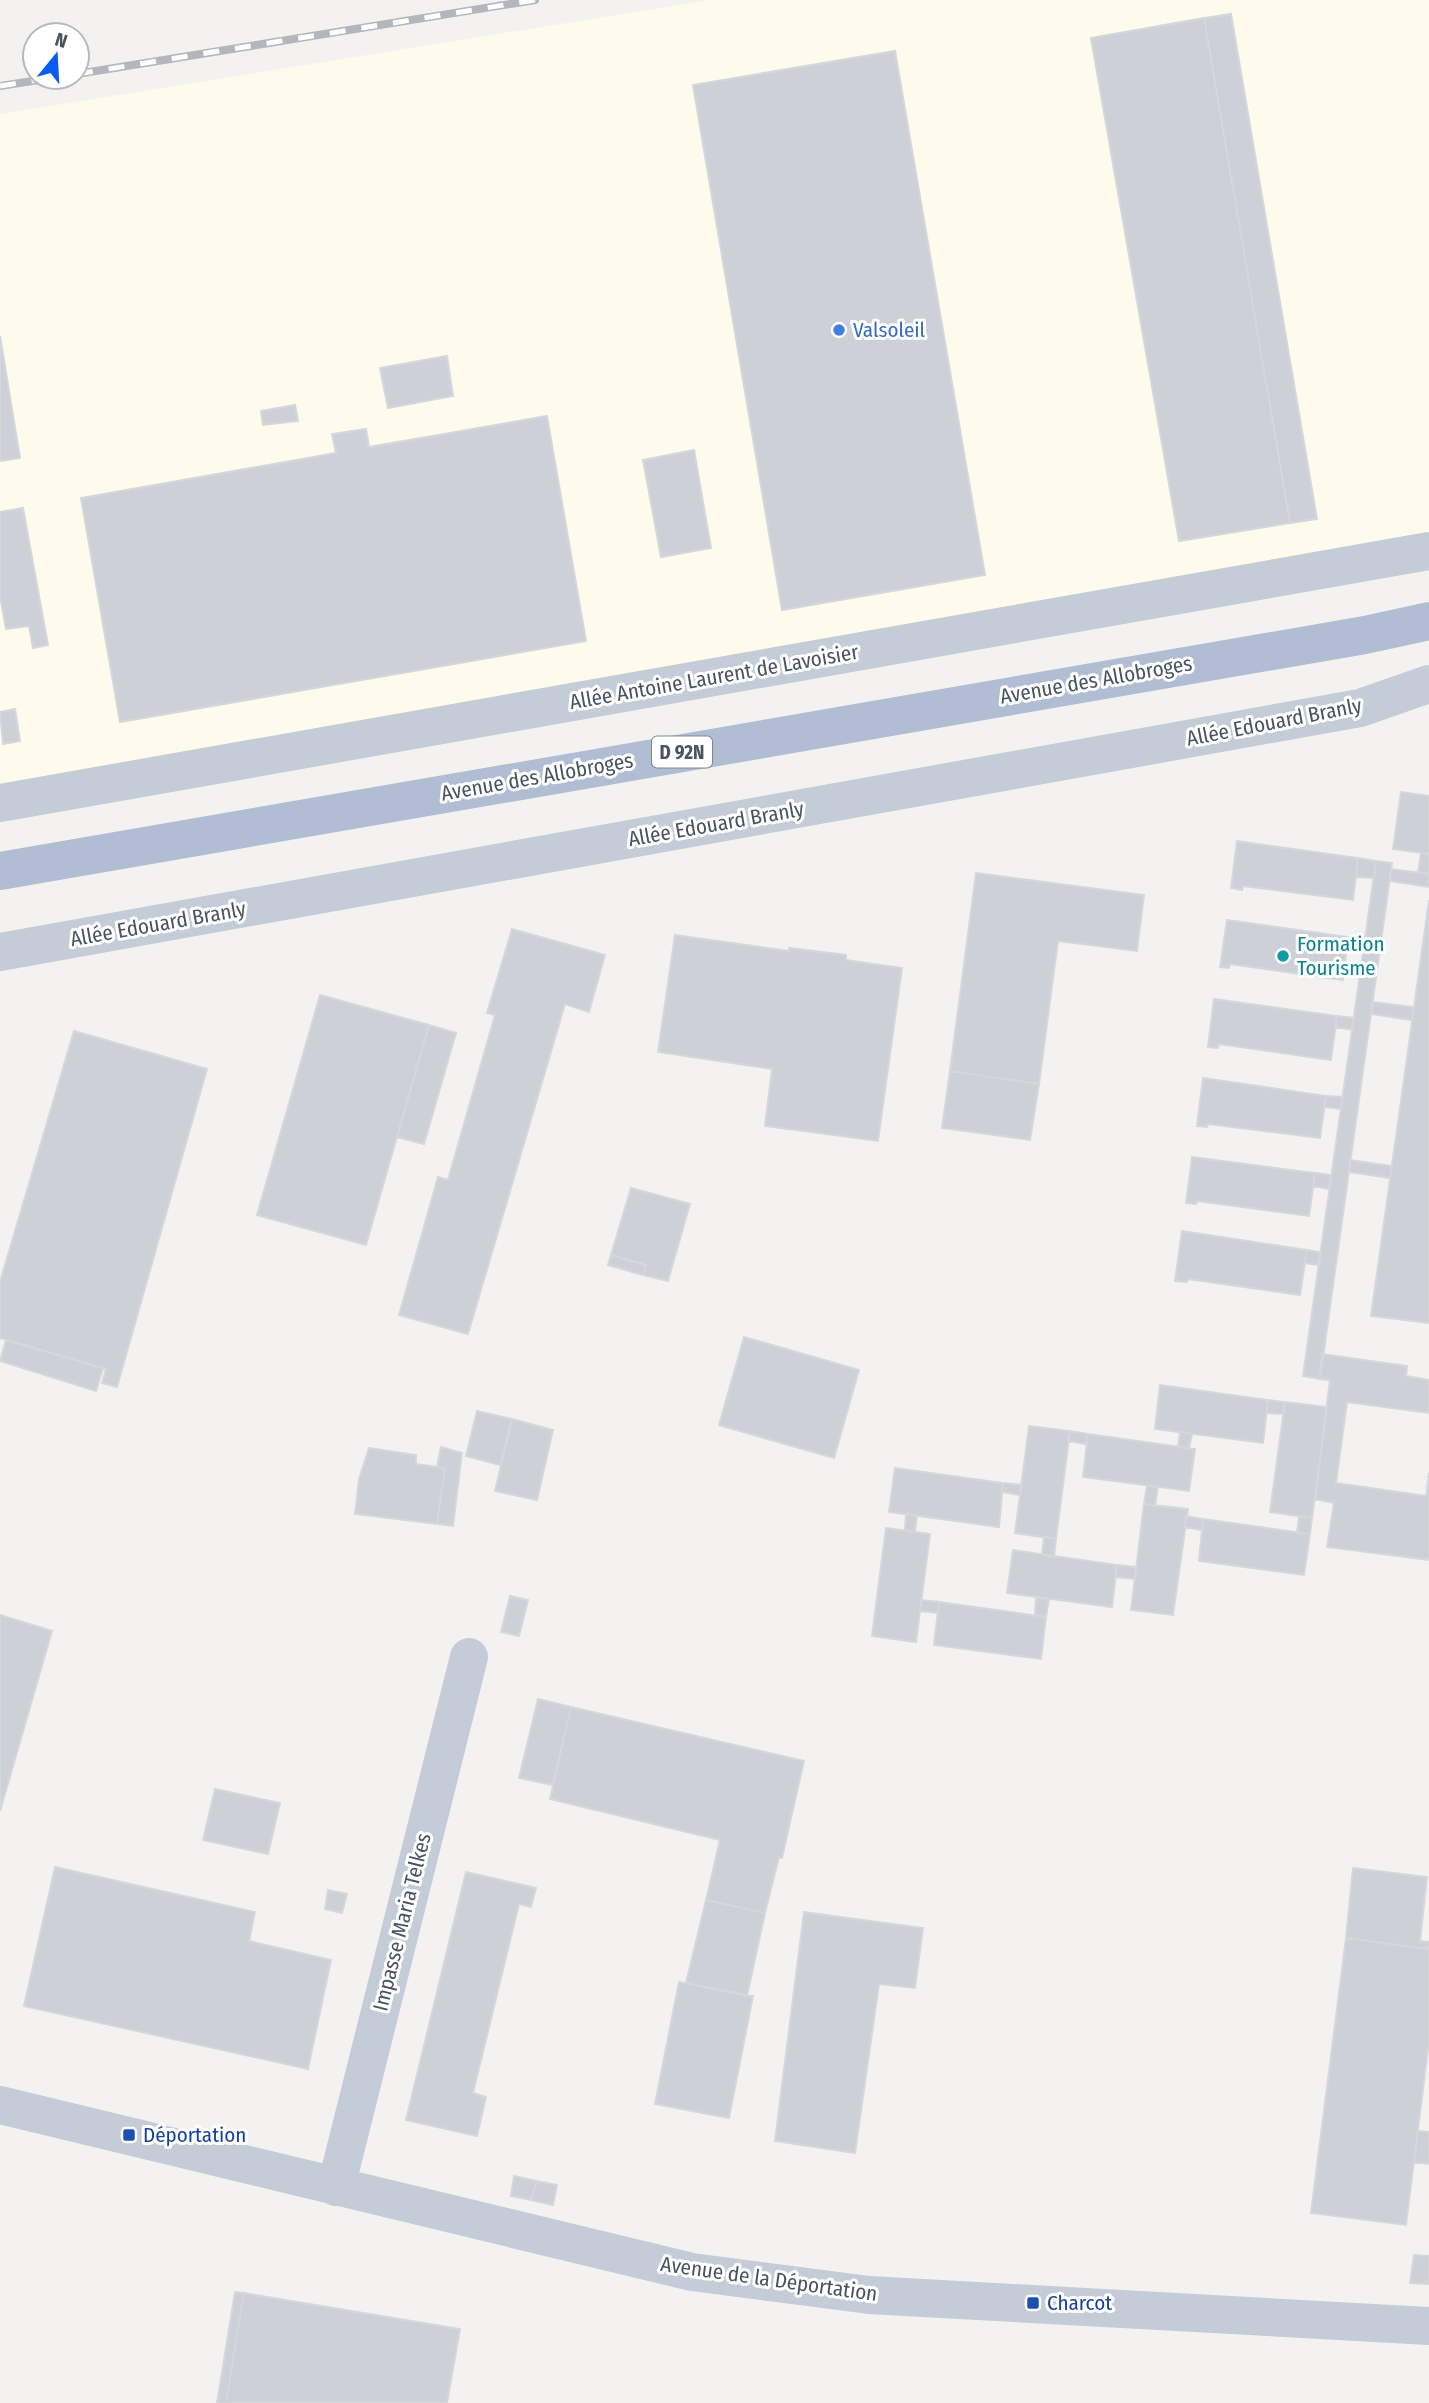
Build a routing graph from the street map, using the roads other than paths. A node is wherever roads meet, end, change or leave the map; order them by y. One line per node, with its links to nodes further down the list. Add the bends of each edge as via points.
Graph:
1 (1429, 551): 6 (street, Allée Antoine Laurent de Lavoisier)
2 (1429, 621): 4 (main road, Avenue des Allobroges / D 92N)
3 (1429, 632): 4 (main road, Avenue des Allobroges / D 92N)
4 (1365, 635): 7 (main road, Avenue des Allobroges / D 92N)
5 (1429, 684): 8 (street, Allée Edouard Branly, via 1360,708)
6 (0, 803)
7 (0, 871)
8 (0, 952)
9 (470, 1657): 11 (street, Impasse Maria Telkes)
10 (0, 2105): 11 (street, Avenue de la Déportation)
11 (336, 2187): 12 (street, Avenue de la Déportation, via 719,2276 869,2295)
12 (1429, 2326)

